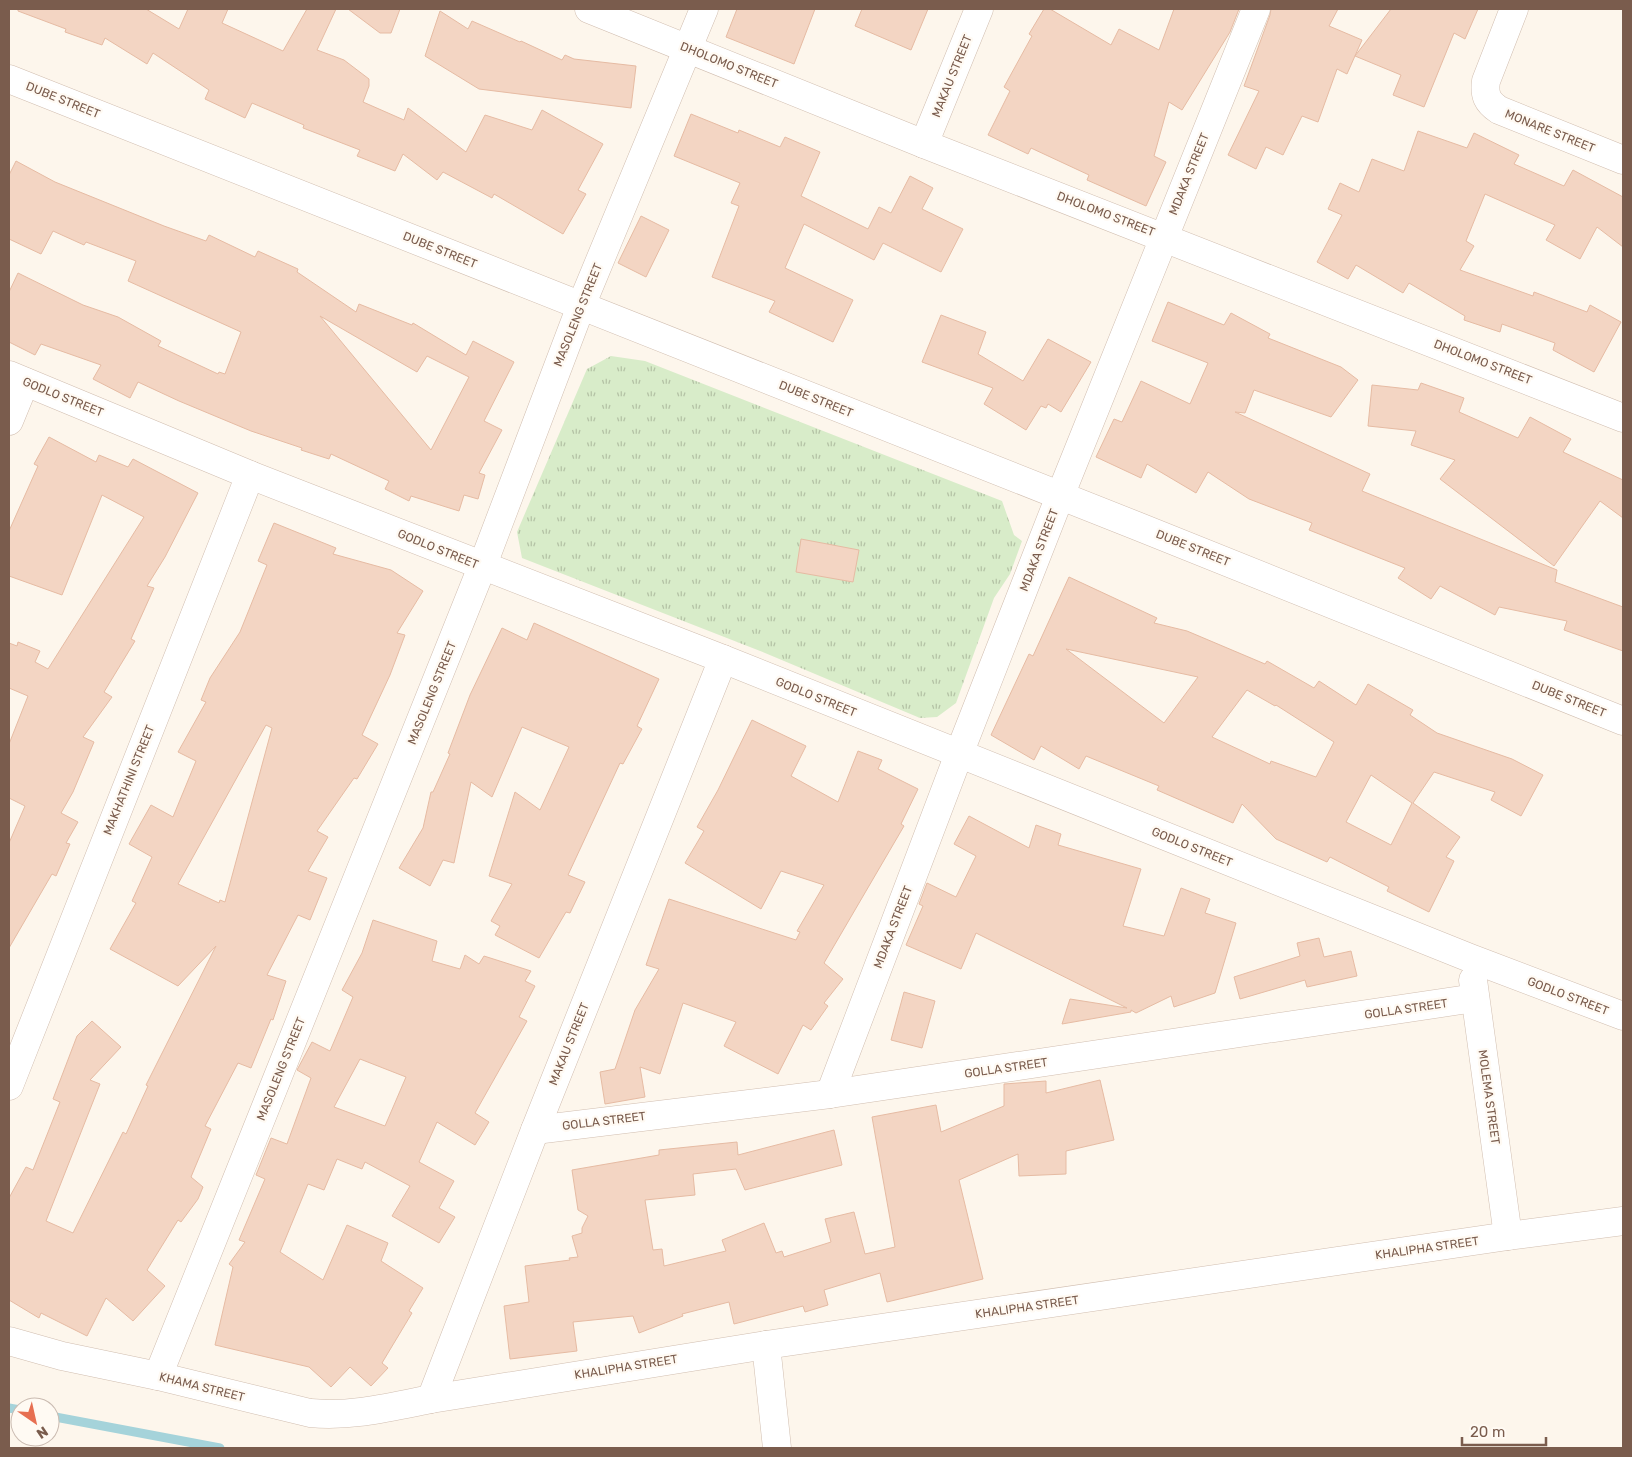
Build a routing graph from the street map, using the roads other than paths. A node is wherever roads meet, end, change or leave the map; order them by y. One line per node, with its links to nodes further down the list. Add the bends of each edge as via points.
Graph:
1 (589, 9): 6 (street, DHOLOMO STREET)
2 (704, 9): 6 (street, MASOLENG STREET)
3 (979, 9): 8 (street, MAKAU STREET)
4 (1256, 9): 10 (street, MDAKA STREET)
5 (1514, 9): 9 (street, MONARE STREET, via 1486,81 1486,99 1499,110)
6 (689, 48): 8 (street, DHOLOMO STREET); 11 (street, MASOLENG STREET)
7 (9, 79): 11 (street, DUBE STREET)
8 (924, 144): 10 (street, DHOLOMO STREET)
9 (1623, 160)
10 (1164, 237): 13 (street, DHOLOMO STREET); 16 (street, MDAKA STREET)
11 (581, 306): 16 (street, DUBE STREET); 17 (street, MASOLENG STREET)
12 (17, 378): 14 (street); 15 (street, GODLO STREET)
13 (1620, 408)
14 (9, 421)
15 (250, 474): 17 (street, GODLO STREET); 24 (street, MAKHATHINI STREET)
16 (1060, 496): 19 (street, DUBE STREET); 20 (street, MDAKA STREET)
17 (482, 566): 18 (street, GODLO STREET); 31 (street, MASOLENG STREET)
18 (723, 659): 20 (street, GODLO STREET); 26 (street, MAKAU STREET)
19 (1623, 720)
20 (959, 754): 21 (street, GODLO STREET); 25 (street, MDAKA STREET)
21 (1470, 958): 22 (street, MOLEMA STREET); 23 (street, GODLO STREET)
22 (1475, 998): 25 (street, GOLLA STREET); 28 (street, MOLEMA STREET)
23 (1623, 1016)
24 (9, 1086)
25 (830, 1094): 26 (street, GOLLA STREET)
26 (535, 1130): 32 (street, MAKAU STREET)
27 (1623, 1221): 28 (street, KHALIPHA STREET)
28 (1508, 1236): 30 (street, KHALIPHA STREET)
29 (9, 1341): 31 (street, KHAMA STREET)
30 (766, 1345): 32 (street, KHALIPHA STREET); 33 (street)
31 (158, 1376): 32 (street, KHAMA STREET, via 310,1413 347,1413)
32 (431, 1399)
33 (776, 1448)

